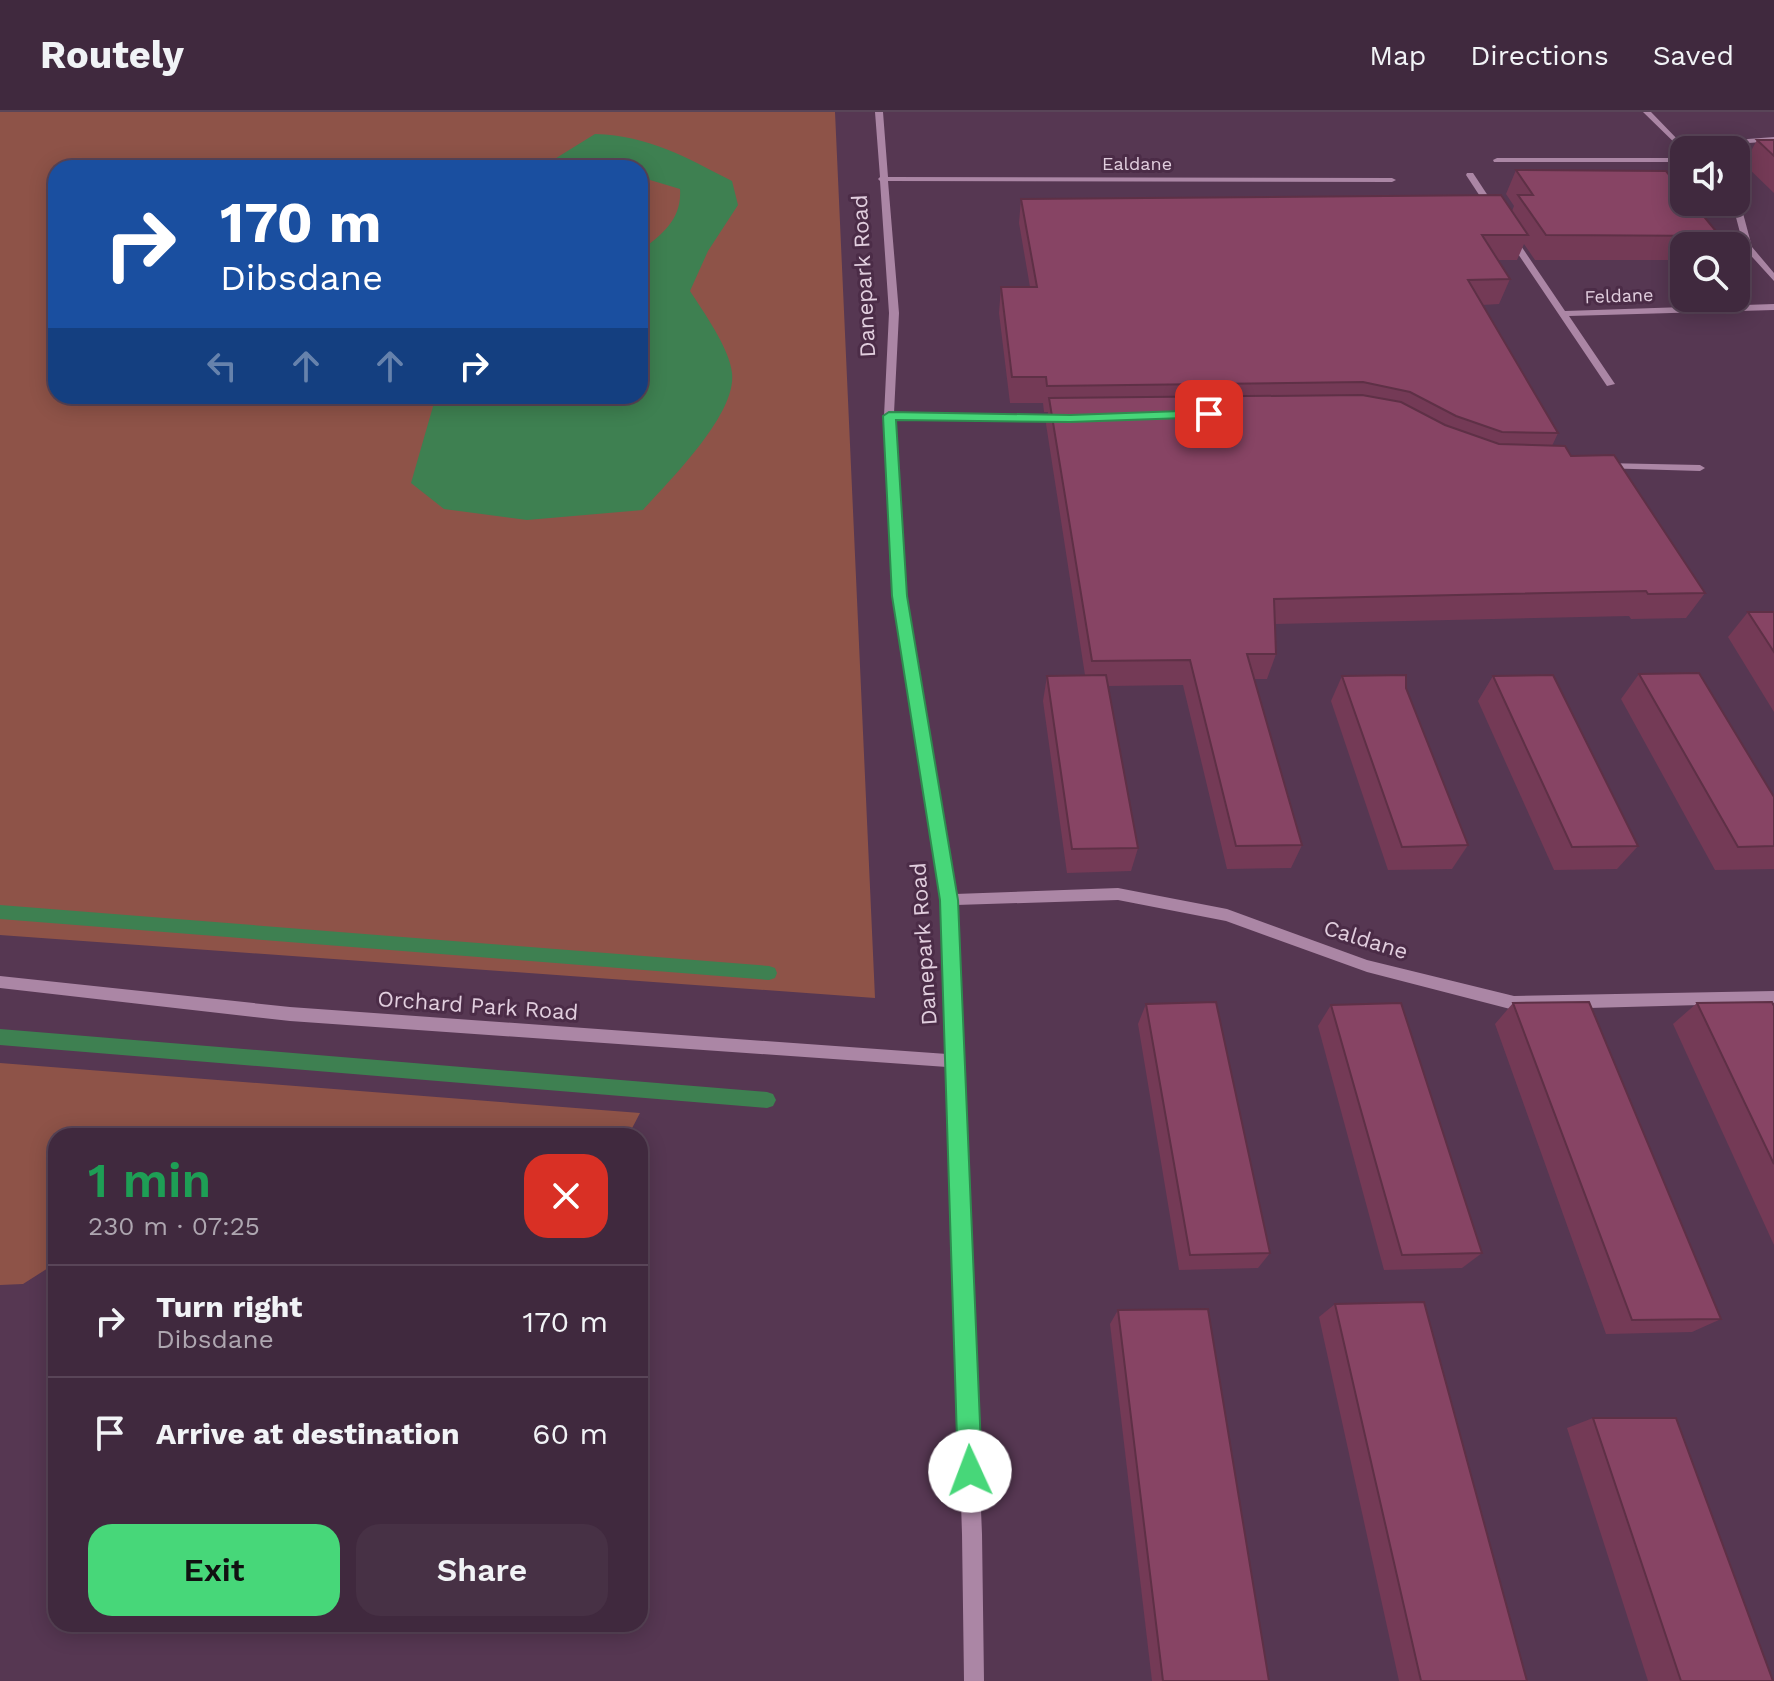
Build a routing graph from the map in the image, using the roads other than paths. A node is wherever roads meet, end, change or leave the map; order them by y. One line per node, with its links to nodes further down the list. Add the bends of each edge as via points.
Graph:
1 (879, 112): 9 (street, Danepark Road)
2 (1647, 112): 3 (street)
3 (1670, 136)
4 (1774, 139): 5 (street)
5 (1750, 141)
6 (1497, 160): 7 (street)
7 (1670, 160)
8 (1470, 175): 14 (street)
9 (882, 179): 10 (street, Ealdane); 16 (street, Danepark Road, via 894,313)
10 (1392, 180)
11 (1740, 216): 12 (street, via 1748,248)
12 (1772, 274)
13 (1774, 307): 14 (street, Feldane)
14 (1561, 314): 15 (street)
15 (1610, 384)
16 (889, 416): 17 (street); 20 (street, Danepark Road, via 900,596)
17 (1070, 418)
18 (1596, 466): 19 (street)
19 (1700, 468)
20 (949, 900): 22 (street, Caldane, via 1118,894 1227,915 1367,966 1514,1003); 23 (street, Danepark Road)
21 (0, 982): 23 (street, Orchard Park Road, via 290,1014)
22 (1774, 997)
23 (954, 1061): 24 (street, Danepark Road)
24 (974, 1681)

